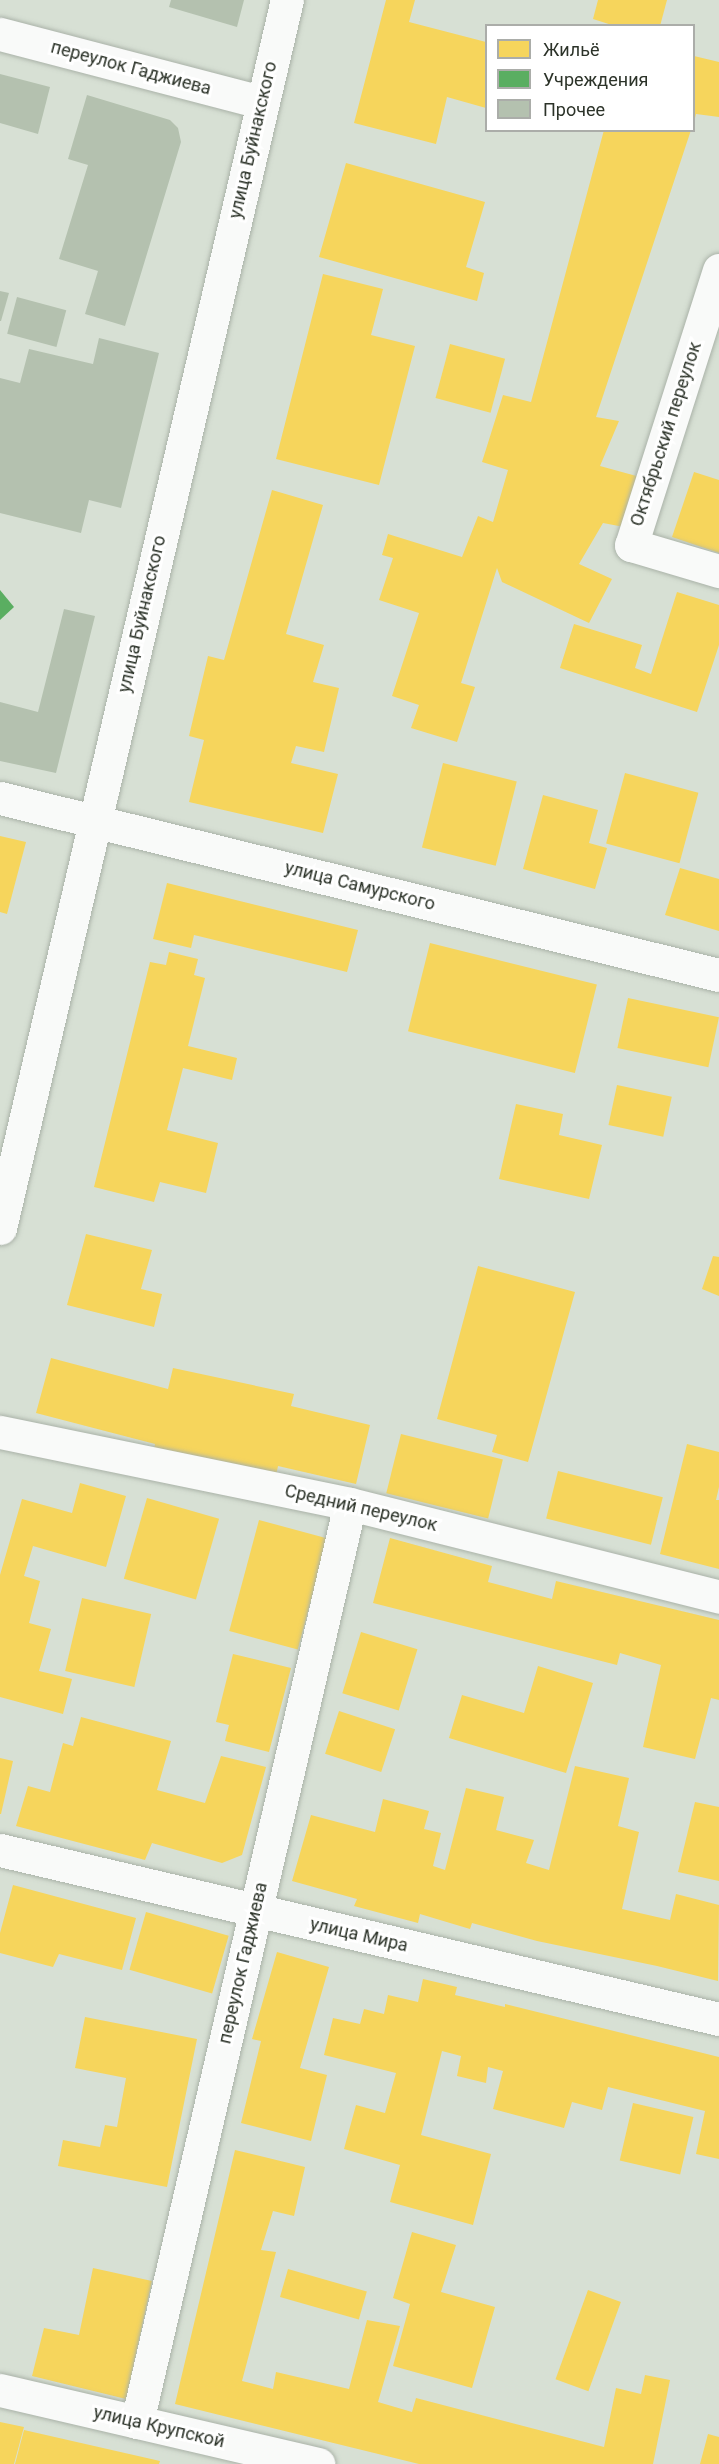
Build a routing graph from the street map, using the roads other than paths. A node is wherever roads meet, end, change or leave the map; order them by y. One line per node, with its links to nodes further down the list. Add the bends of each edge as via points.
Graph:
1 (287, 0): 3 (street, улица Буйнакского)
2 (0, 34): 3 (street, переулок Гаджиева)
3 (261, 102): 7 (street, улица Буйнакского)
4 (719, 270): 5 (street, Октябрьский переулок, via 631,545)
5 (719, 571)
6 (0, 798): 7 (street, улица Самурского)
7 (94, 821): 8 (street, улица Самурского); 9 (street, улица Буйнакского)
8 (719, 975)
9 (0, 1228)
10 (0, 1432): 11 (street, Средний переулок)
11 (350, 1504): 12 (street, Средний переулок); 14 (street, переулок Гаджиева)
12 (719, 1597)
13 (0, 1850): 14 (street, улица Мира)
14 (255, 1910): 15 (street, улица Мира); 17 (street, переулок Гаджиева)
15 (719, 2019)
16 (0, 2390): 17 (street, улица Крупской)
17 (137, 2422): 18 (street, улица Крупской)
18 (319, 2464)

